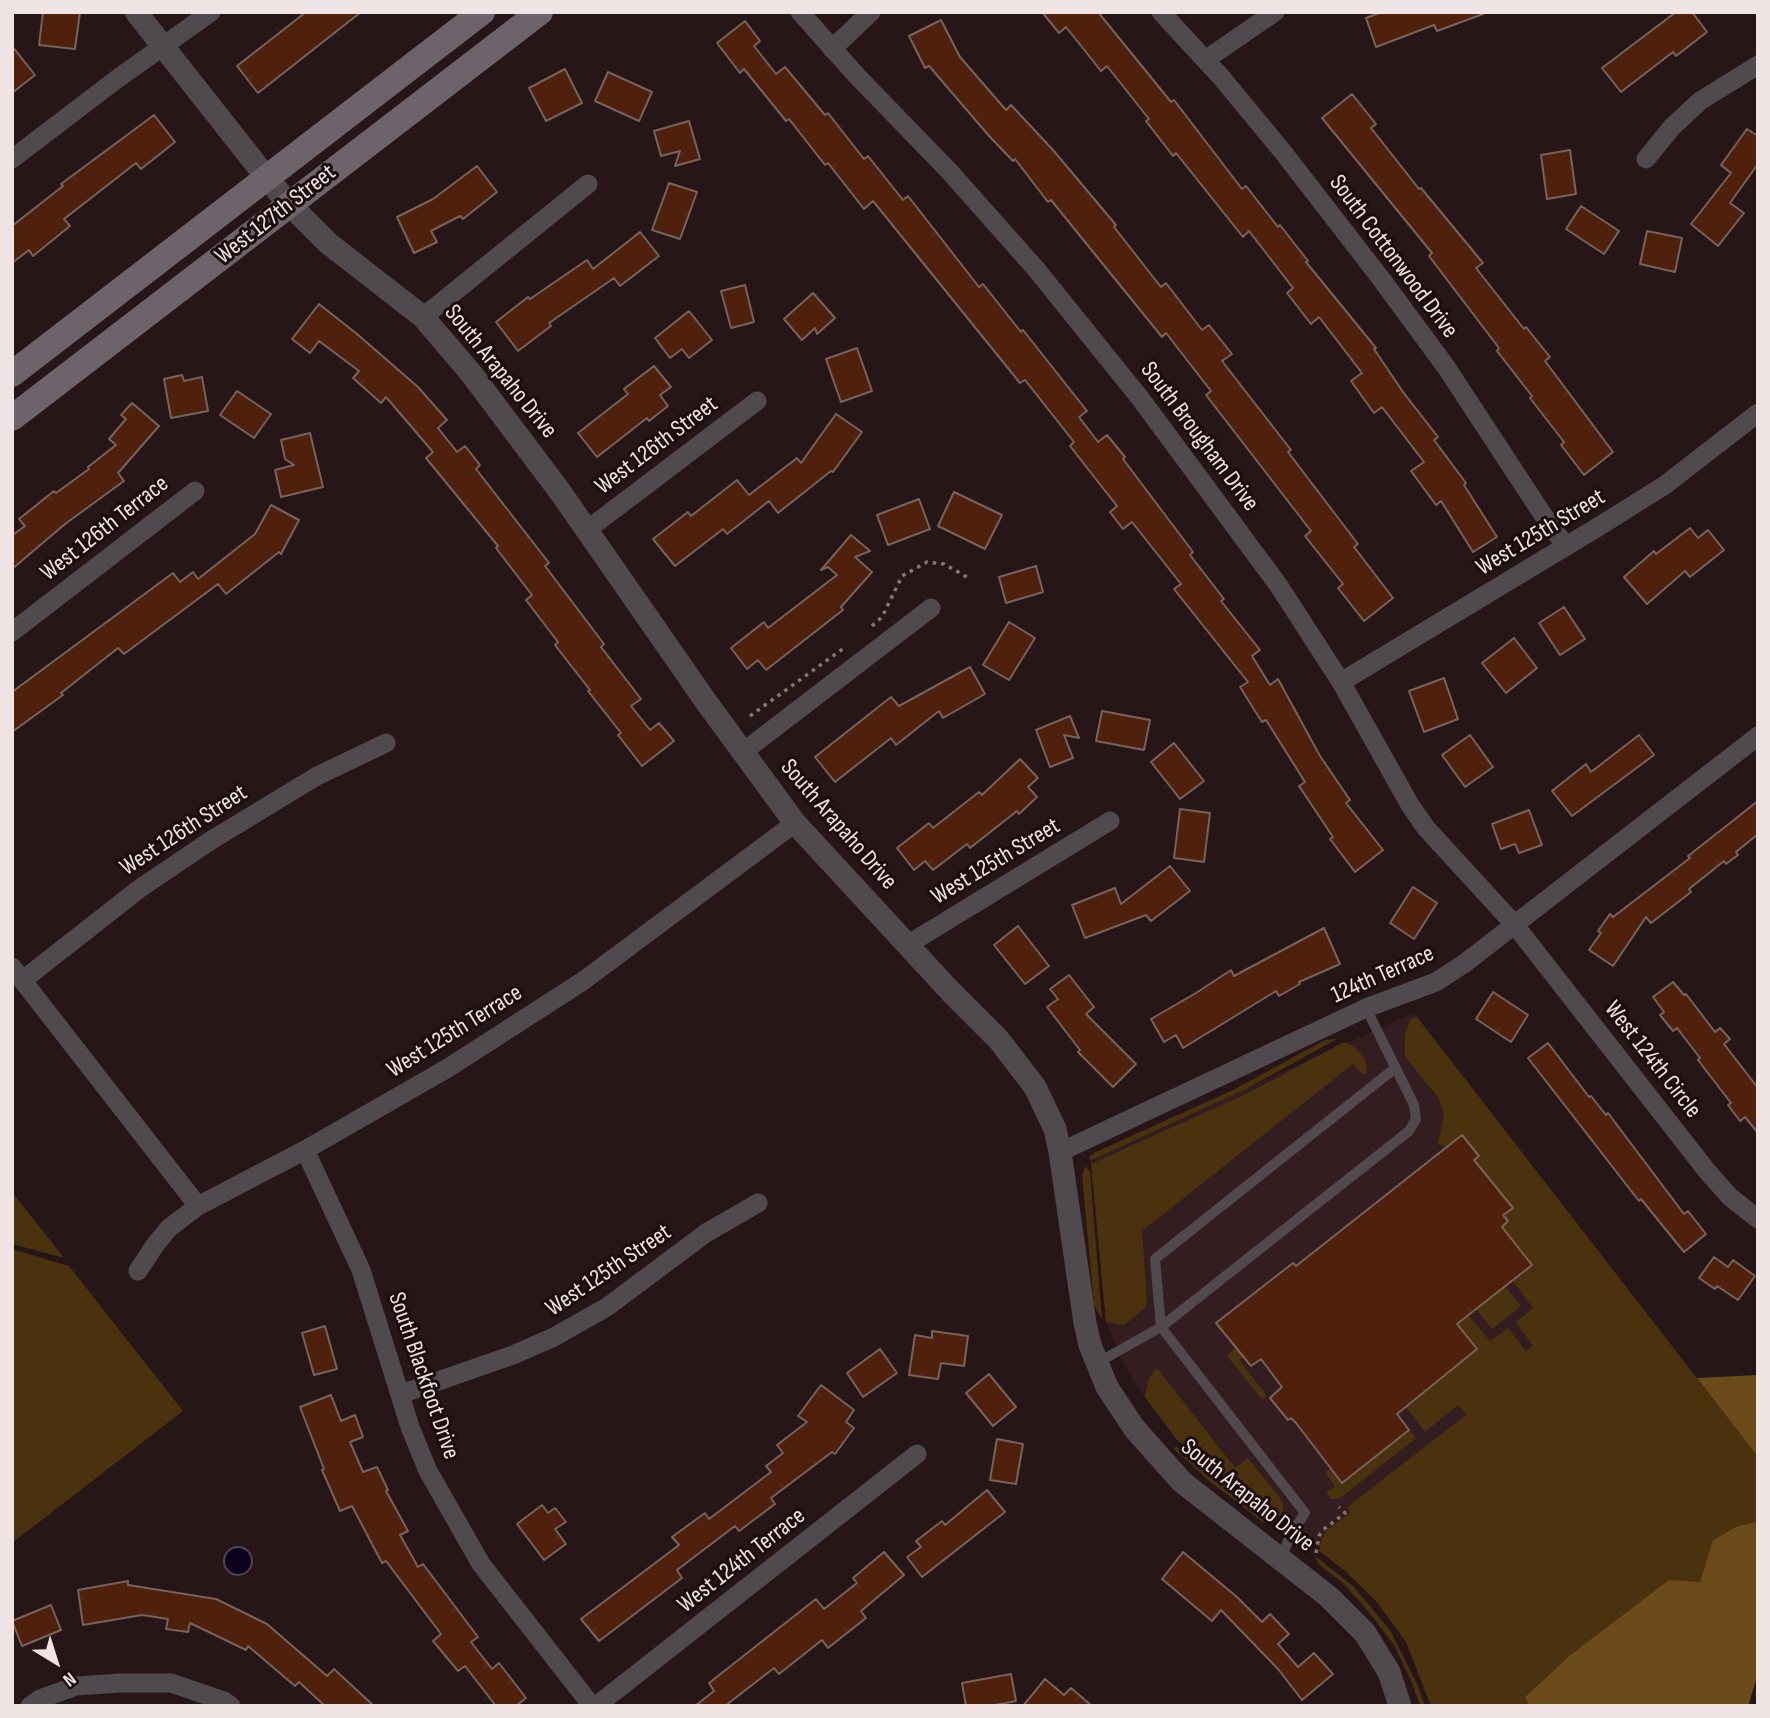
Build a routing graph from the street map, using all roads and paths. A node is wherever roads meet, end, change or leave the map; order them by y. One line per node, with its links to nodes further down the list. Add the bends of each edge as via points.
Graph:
1 (136, 12): 9 (street, South Arapaho Drive)
2 (211, 12): 9 (street)
3 (482, 12): 15 (main road, West 127th Street)
4 (540, 12): 17 (main road, West 127th Street)
5 (800, 12): 10 (street, South Brougham Drive)
6 (870, 12): 10 (street)
7 (1161, 12): 11 (street, South Cottonwood Drive)
8 (1275, 12): 11 (street)
9 (164, 47): 13 (street); 15 (street, South Arapaho Drive)
10 (832, 48): 31 (street, South Brougham Drive, via 1036,269 1132,387 1242,533)
11 (1205, 60): 25 (street, South Cottonwood Drive, via 1382,280)
12 (1758, 65): 14 (street, via 1700,101)
13 (12, 159)
14 (1646, 159)
15 (266, 177): 17 (street, South Arapaho Drive); 19 (main road, West 127th Street)
16 (588, 184): 18 (street)
17 (290, 205): 18 (street, South Arapaho Drive, via 328,243); 22 (main road, West 127th Street)
18 (423, 317): 24 (street, South Arapaho Drive, via 470,372)
19 (12, 374)
20 (757, 401): 24 (street, West 126th Street)
21 (1758, 413): 25 (street, West 125th Street, via 1665,485)
22 (12, 418)
23 (195, 491): 29 (street, West 126th Terrace)
24 (587, 530): 35 (street, South Arapaho Drive)
25 (1566, 546): 31 (street, West 125th Street)
26 (967, 578): 28 (path, via 944,564 927,562 902,576 882,617)
27 (931, 608): 35 (street)
28 (870, 629)
29 (12, 632)
30 (848, 645): 32 (path)
31 (1341, 682): 38 (street, South Brougham Drive, via 1426,828)
32 (750, 716)
33 (1758, 736): 38 (street, 124th Terrace)
34 (386, 743): 40 (street, West 126th Street, via 317,776 210,841)
35 (743, 752): 37 (street, South Arapaho Drive)
36 (1111, 821): 39 (street, West 125th Street)
37 (795, 823): 39 (street, South Arapaho Drive); 43 (street, West 125th Terrace, via 583,981 448,1068)
38 (1514, 924): 41 (street, 124th Terrace, via 1436,982); 47 (street, West 124th Circle, via 1707,1171)
39 (907, 945): 44 (street, South Arapaho Drive, via 999,1040 1035,1087 1055,1129)
40 (17, 973): 46 (street)
41 (1366, 1008): 42 (lane); 44 (street, 124th Terrace)
42 (1394, 1069): 49 (lane, via 1155,1259); 49 (lane, via 1414,1105 1416,1119 1409,1131)
43 (305, 1150): 46 (street, West 125th Terrace); 51 (street, South Blackfoot Drive, via 361,1270)
44 (1060, 1152): 50 (street, South Arapaho Drive, via 1085,1323)
45 (758, 1203): 51 (street, West 125th Street, via 706,1233 607,1307 554,1337)
46 (198, 1206): 48 (street, West 125th Terrace, via 169,1228)
47 (1758, 1219)
48 (138, 1271)
49 (1161, 1327): 50 (lane); 55 (lane, via 1305,1513)
50 (1097, 1363): 55 (street, South Arapaho Drive, via 1128,1419 1160,1459 1182,1482)
51 (401, 1394): 58 (street, South Blackfoot Drive, via 428,1471 481,1564)
52 (917, 1454): 58 (street, West 124th Terrace)
53 (1339, 1507): 54 (path, via 1345,1513 1323,1530)
54 (1316, 1553)
55 (1281, 1558): 59 (street, South Arapaho Drive, via 1365,1633 1389,1672)
56 (35, 1702): 57 (street, via 76,1686 171,1683)
57 (231, 1706)
58 (594, 1706)
59 (1400, 1706)

